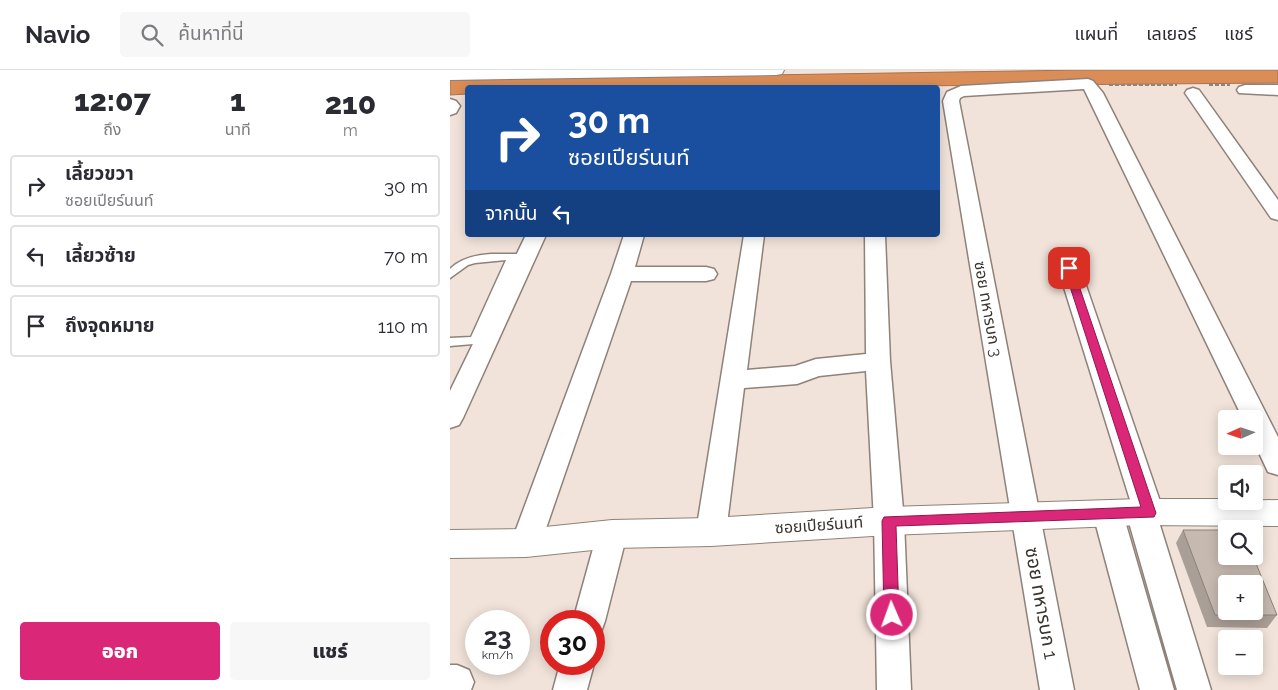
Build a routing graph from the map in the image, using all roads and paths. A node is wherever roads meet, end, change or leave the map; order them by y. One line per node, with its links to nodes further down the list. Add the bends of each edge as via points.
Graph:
1 (758, 70): 2 (street); 4 (street)
2 (776, 70)
3 (639, 71): 4 (street); 5 (street)
4 (682, 71)
5 (517, 72): 6 (street)
6 (450, 75)
7 (1245, 90): 8 (street)
8 (1278, 90)
9 (1193, 93): 12 (street)
10 (450, 104): 11 (street)
11 (450, 110)
12 (1278, 214)
13 (535, 237): 17 (street)
14 (633, 237): 19 (street)
15 (754, 237): 25 (street)
16 (875, 237): 24 (street)
17 (520, 257): 21 (lane, via 472,259); 22 (street)
18 (1069, 268): 28 (street)
19 (622, 274): 20 (street); 35 (street)
20 (706, 274)
21 (450, 275)
22 (482, 340): 23 (lane); 26 (street)
23 (450, 342)
24 (878, 361): 25 (street, via 816,368 797,375); 32 (street)
25 (733, 380): 33 (street)
26 (450, 418)
27 (1278, 464): 31 (street, ซอย ทหารบก 3, via 1088,84 962,91 953,95 951,101)
28 (1145, 513): 29 (street, ซอยเปียร์นนท์); 30 (street, ซอยเปียร์นนท์); 43 (street)
29 (1278, 513)
30 (1108, 514): 31 (street, ซอยเปียร์นนท์); 42 (street)
31 (1026, 516): 32 (street, ซอยเปียร์นนท์); 41 (street, ซอย ทหารบก 1)
32 (889, 521): 33 (street, ซอยเปียร์นนท์); 40 (street)
33 (711, 532): 34 (street, ซอยเปียร์นนท์)
34 (612, 534): 35 (street, ซอยเปียร์นนท์); 37 (street)
35 (526, 543): 36 (street, ซอยเปียร์นนท์)
36 (450, 544)
37 (591, 610)
38 (574, 675): 39 (street)
39 (570, 690)
40 (894, 690)
41 (1058, 690)
42 (1157, 690)
43 (1194, 690)

